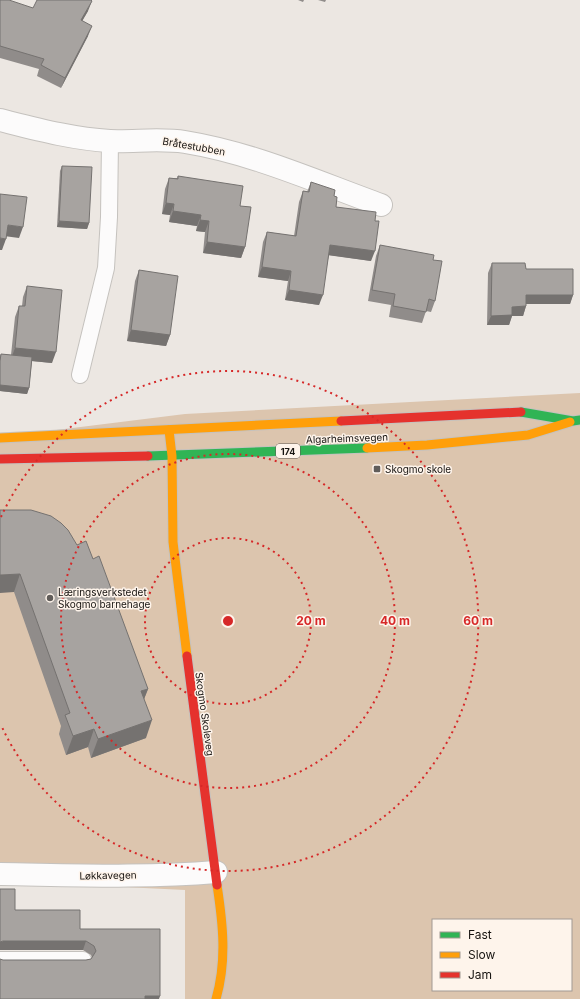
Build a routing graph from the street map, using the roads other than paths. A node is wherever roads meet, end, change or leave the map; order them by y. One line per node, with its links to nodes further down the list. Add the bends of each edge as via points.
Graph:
1 (0, 120): 2 (street, Bråtestubben, via 55,133)
2 (110, 141): 3 (street, Bråtestubben, via 157,139 236,153); 4 (lane, via 106,268)
3 (381, 205)
4 (80, 375)
5 (576, 421): 6 (main road, Algarheimsvegen / 174, via 523,412); 8 (main road, Algarheimsvegen / 174, via 528,435 427,445)
6 (170, 430): 7 (main road, Algarheimsvegen / 174); 8 (main road, Skogmo Skoleveg)
7 (0, 438)
8 (172, 456): 9 (main road, Algarheimsvegen / 174); 10 (main road, Skogmo Skoleveg, via 173,542)
9 (0, 459)
10 (216, 872): 11 (street, Løkkavegen, via 82,876); 14 (main road, Skogmo Skoleveg, via 224,945 223,972)
11 (0, 874)
12 (0, 960): 13 (lane)
13 (83, 960)
14 (216, 999)

